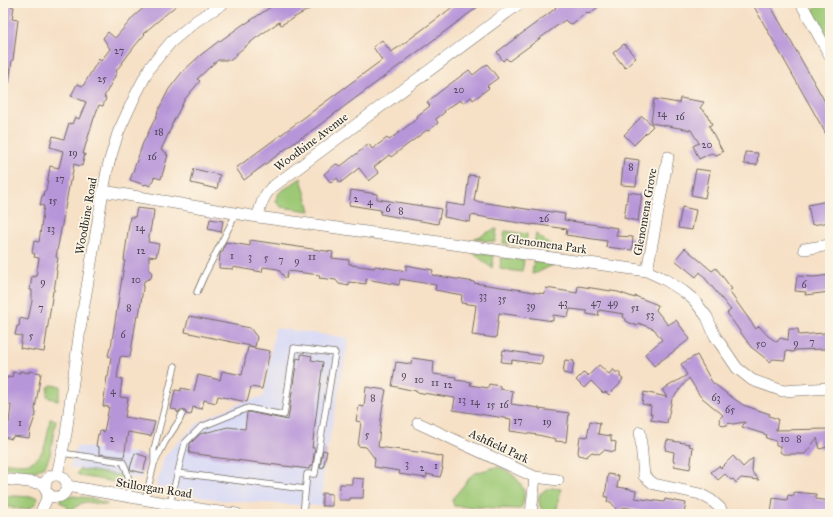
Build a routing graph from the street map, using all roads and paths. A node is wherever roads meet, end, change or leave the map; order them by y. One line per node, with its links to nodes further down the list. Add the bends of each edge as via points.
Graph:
1 (224, 3): 6 (street, Woodbine Road, via 196,21 171,42 150,67 118,133)
2 (520, 3): 8 (street, Woodbine Avenue, via 266,192)
3 (804, 4): 4 (street)
4 (830, 56)
5 (668, 157): 11 (street, Glenomena Grove)
6 (103, 191): 7 (street); 18 (street, Woodbine Road)
7 (236, 214): 8 (street); 12 (lane)
8 (258, 218): 11 (street, Glenomena Park)
9 (830, 245): 10 (street)
10 (804, 249)
11 (647, 271): 14 (street, Glenomena Park, via 664,279 694,300 737,368 752,380 783,391)
12 (197, 292)
13 (175, 366): 19 (lane, via 154,449)
14 (830, 388)
15 (182, 414): 19 (lane)
16 (418, 423): 22 (street, Ashfield Park)
17 (640, 432): 35 (street, via 644,476 654,484 700,494 711,500)
18 (61, 453): 21 (street, Woodbine Road); 28 (lane, via 124,462 129,477)
19 (154, 464): 29 (lane)
20 (178, 473): 27 (lane); 27 (lane, via 186,443 201,427 248,408 284,415 294,348 335,353 315,474 307,474); 30 (lane)
21 (57, 475): 25 (street, via 63,478); 26 (street, via 49,478)
22 (535, 477): 24 (street); 34 (street, Ashfield Park)
23 (3, 479): 26 (street)
24 (558, 480)
25 (67, 486): 26 (street, via 65,493 59,496 52,496); 28 (street, Stillorgan Road)
26 (48, 489): 31 (street)
27 (305, 489): 33 (lane)
28 (129, 498): 29 (street, Stillorgan Road)
29 (145, 500): 30 (street, Stillorgan Road)
30 (170, 504): 32 (street, Stillorgan Road)
31 (40, 514)
32 (237, 514)
33 (303, 514)
34 (531, 514)
35 (723, 514)

